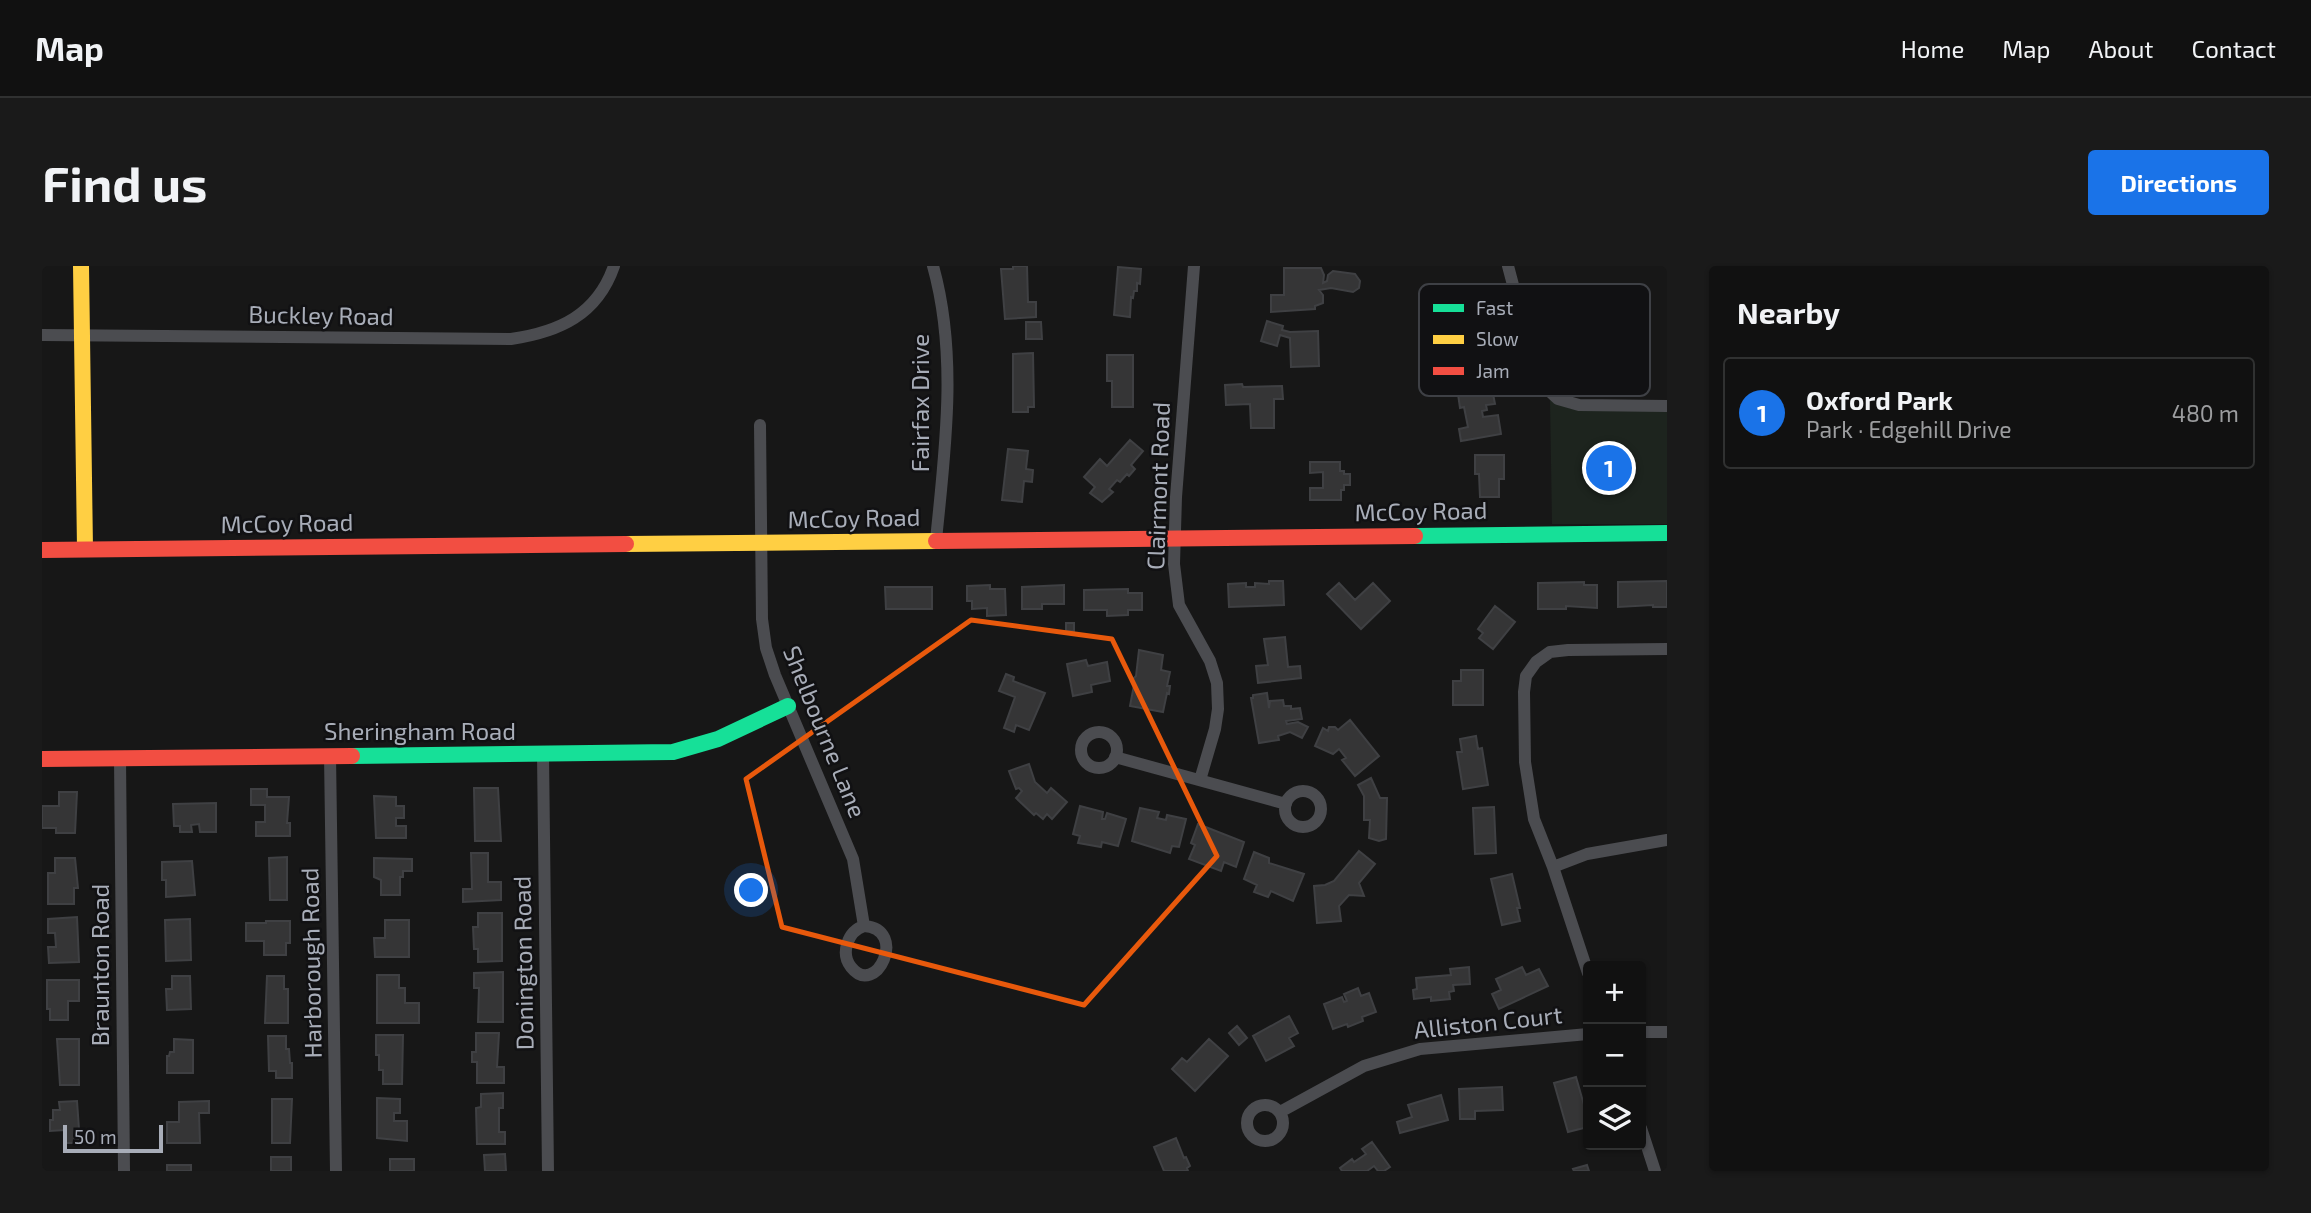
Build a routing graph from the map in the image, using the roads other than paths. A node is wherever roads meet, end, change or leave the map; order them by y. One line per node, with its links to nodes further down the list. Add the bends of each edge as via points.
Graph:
1 (81, 266): 7 (main road)
2 (614, 266): 7 (street, Buckley Road, via 603,290 572,321 512,340)
3 (933, 266): 14 (street, Fairfax Drive, via 947,379)
4 (1194, 266): 13 (street, Clairmont Road)
5 (1508, 266): 6 (street)
6 (1513, 284)
7 (83, 334): 8 (street, Buckley Road); 16 (main road)
8 (42, 335)
9 (1555, 396): 10 (street, via 1579,405)
10 (1667, 406)
11 (760, 425): 15 (street, Shelbourne Lane)
12 (1667, 533): 13 (main road, McCoy Road)
13 (1175, 537): 14 (main road, McCoy Road); 25 (street, Clairmont Road, via 1179,606 1217,683 1215,729)
14 (936, 540): 15 (main road, McCoy Road)
15 (761, 543): 16 (main road, McCoy Road); 19 (street, Shelbourne Lane, via 764,633)
16 (85, 549): 17 (main road, McCoy Road)
17 (42, 550)
18 (1667, 649): 28 (street, via 1550,652 1526,676 1525,762 1534,819)
19 (788, 706): 20 (main road, Sheringham Road, via 732,735 685,750); 29 (street, Shelbourne Lane, via 853,859)
20 (543, 754): 21 (main road, Sheringham Road); 38 (street, Donington Road)
21 (330, 755): 23 (main road, Sheringham Road); 37 (street, Harborough Road)
22 (1115, 757): 25 (street)
23 (120, 758): 24 (main road, Sheringham Road); 36 (street, Braunton Road)
24 (42, 759)
25 (1200, 780): 26 (street)
26 (1286, 804)
27 (1667, 840): 28 (street, via 1587,855)
28 (1553, 867): 30 (street)
29 (864, 926)
30 (1584, 961)
31 (1646, 1032): 32 (street)
32 (1667, 1032)
33 (1583, 1034): 34 (street, Alliston Court, via 1420,1049 1364,1066)
34 (1280, 1112)
35 (1646, 1143): 39 (street)
36 (124, 1171)
37 (336, 1171)
38 (548, 1171)
39 (1655, 1171)

